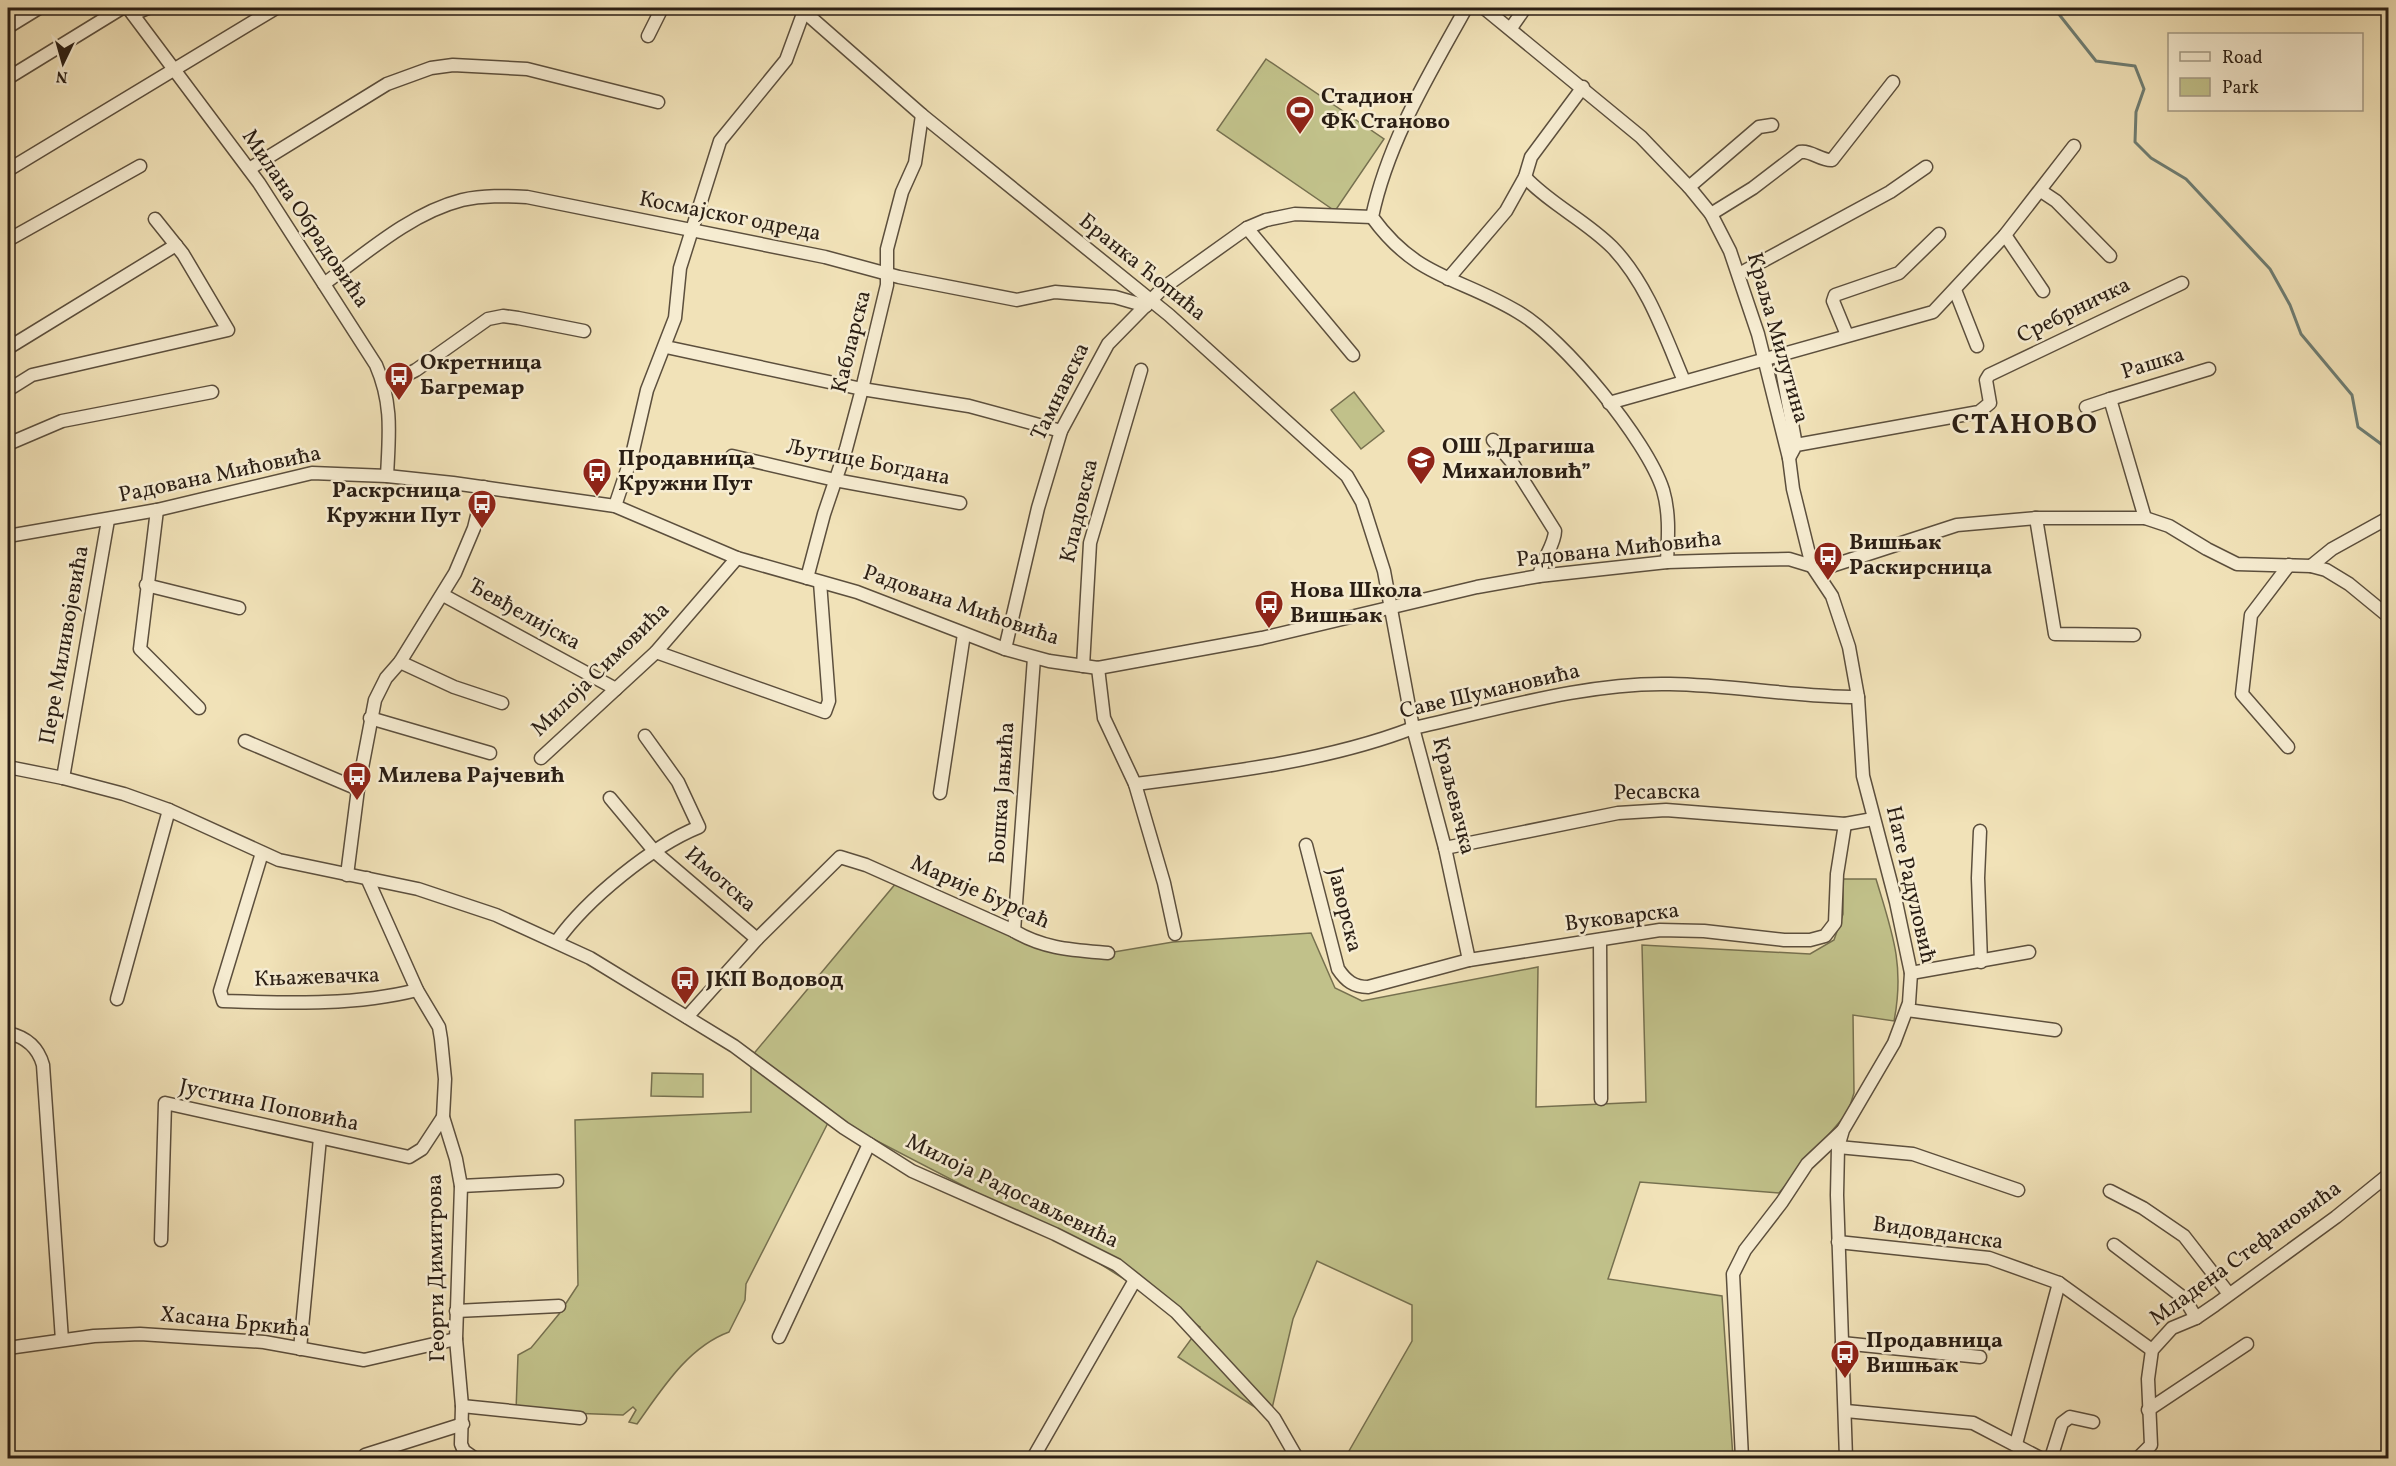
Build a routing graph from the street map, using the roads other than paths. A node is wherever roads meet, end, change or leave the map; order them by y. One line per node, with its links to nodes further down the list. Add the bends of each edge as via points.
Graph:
1 (39, 8): 10 (street)
2 (148, 8): 9 (street)
3 (276, 8): 13 (street)
4 (662, 8): 12 (street)
5 (1466, 8): 29 (street, via 1401,130 1380,181)
6 (1484, 8): 11 (street, Краља Милутина)
7 (1525, 8): 11 (street)
8 (802, 9): 18 (street, Бранка Ћопића); 32 (street, via 786,60 720,141)
9 (128, 10): 13 (street, Милана Обрадовића); 14 (street)
10 (8, 27)
11 (1511, 28): 16 (street, Краља Милутина)
12 (648, 36)
13 (174, 69): 23 (street, Милана Обрадовића); 24 (street)
14 (8, 78)
15 (1893, 82): 28 (street, via 1833,160 1800,152)
16 (1583, 87): 25 (street, via 1531,157); 26 (street, Краља Милутина, via 1646,141)
17 (658, 102): 23 (street, via 527,69 453,65 431,68 387,84)
18 (922, 115): 38 (street, Кабларска, via 915,163 902,192 887,249); 45 (street, Бранка Ћопића)
19 (1772, 125): 26 (street, via 1759,127)
20 (2074, 146): 27 (street)
21 (140, 166): 35 (street)
22 (1926, 167): 39 (street, via 1890,192)
23 (249, 169): 42 (street, Милана Обрадовића)
24 (8, 170)
25 (1525, 177): 40 (street, via 1498,222); 56 (street, via 1613,249 1656,316)
26 (1689, 187): 28 (street, Краља Милутина)
27 (2041, 190): 34 (street); 37 (street)
28 (1711, 214): 39 (street, Краља Милутина)
29 (1372, 217): 31 (street, Тамнавска, via 1296,214); 40 (street, via 1401,251)
30 (155, 219): 36 (street)
31 (1248, 228): 45 (street, Тамнавска); 52 (street)
32 (692, 232): 38 (street, Космајског одреда); 42 (street, Космајског одреда, via 527,197 480,197 439,208 418,219); 49 (street, via 680,268 678,305)
33 (1939, 234): 47 (street, via 1899,273 1835,295 1833,301)
34 (2005, 235): 43 (street); 44 (street)
35 (8, 240)
36 (176, 245): 50 (street); 59 (street, via 228,330 54,369 32,375)
37 (2109, 256)
38 (887, 273): 45 (street, Космајског одреда, via 1017,300 1055,292); 58 (street, Кабларска)
39 (1739, 274): 53 (street, Краља Милутина)
40 (1448, 279): 62 (street, via 1516,310 1540,326)
41 (2182, 283): 67 (street, Сребрничка, via 1989,375 1986,380 1991,400 1979,412)
42 (324, 284): 57 (street, Милана Обрадовића, via 376,365)
43 (1954, 290): 47 (street, via 1933,312); 48 (street)
44 (2043, 291)
45 (1148, 303): 64 (street, Тамнавска, via 1108,344); 91 (street, Бранка Ћопића, via 1347,476 1370,525)
46 (584, 331): 57 (street, via 518,318 488,319 416,370)
47 (1847, 335): 51 (street)
48 (1977, 346)
49 (666, 347): 58 (street); 74 (street, via 647,390)
50 (8, 348)
51 (1779, 354): 53 (street); 67 (street)
52 (1353, 355)
53 (1765, 358): 56 (street); 69 (street, Краља Милутина)
54 (2209, 369): 61 (street, Рашка)
55 (1141, 370): 100 (street, Кладовска, via 1090,543)
56 (1684, 381): 62 (street)
57 (385, 386): 70 (street, Милана Обрадовића, via 390,422)
58 (862, 389): 64 (street, via 969,406); 71 (street, Кабларска)
59 (8, 390)
60 (212, 392): 66 (street, via 62,422)
61 (2110, 399): 63 (street, Рашка); 77 (street)
62 (1608, 403): 82 (street, via 1658,475 1668,519)
63 (2086, 406)
64 (1061, 431): 96 (street, Тамнавска, via 1038,508)
65 (1493, 440): 86 (street, via 1555,531)
66 (8, 444)
67 (1796, 445): 69 (street)
68 (732, 456): 71 (street, Љутице Богдана)
69 (1789, 458): 84 (street, Краља Милутина)
70 (387, 476): 72 (street, Радована Мићовића); 75 (street, Радована Мићовића, via 312,473)
71 (835, 480): 73 (street, Љутице Богдана); 87 (street, Кабларска)
72 (484, 487): 74 (street, Радована Мићовића); 90 (street, via 474,528)
73 (960, 503)
74 (615, 506): 81 (street, Радована Мићовића)
75 (157, 510): 79 (street, Радована Мићовића); 89 (street)
76 (2036, 518): 77 (street, Радована Мићовића); 84 (street, Радована Мићовића, via 1957,525 1838,564); 95 (street, via 2055,634)
77 (2145, 518): 83 (street, Радована Мићовића, via 2161,522 2237,564)
78 (2388, 518): 85 (street, via 2332,549)
79 (108, 520): 80 (street, Радована Мићовића); 114 (street, Пере Миливојевића)
80 (8, 536)
81 (737, 558): 87 (street, Радована Мићовића); 97 (street, Милоја Симовића)
82 (1667, 562): 84 (street, Радована Мићовића, via 1789,559); 86 (street, Радована Мићовића)
83 (2289, 565): 85 (street, Радована Мићовића); 110 (street, via 2251,615 2242,694)
84 (1812, 566): 103 (street, Нате Радуловић, via 1829,588 1838,611)
85 (2311, 566): 93 (street, Радована Мићовића, via 2349,584)
86 (1539, 576): 91 (street, Радована Мићовића)
87 (807, 578): 88 (street, Радована Мићовића)
88 (820, 582): 94 (street, Радована Мићовића, via 857,592); 97 (street, via 829,701 825,712)
89 (146, 585): 92 (street); 105 (street, via 140,649)
90 (444, 595): 99 (street); 102 (street, Ђевђелијска)
91 (1391, 607): 101 (street, Радована Мићовића, via 1262,638); 107 (street, Краљевачка)
92 (238, 608)
93 (2388, 616)
94 (964, 634): 96 (street, Радована Мићовића); 117 (street)
95 (2134, 635)
96 (1005, 649): 98 (street, Радована Мићовића)
97 (656, 652): 102 (street, Милоја Симовића)
98 (1034, 658): 100 (street, Радована Мићовића); 129 (street, Бошка Јањића)
99 (400, 662): 104 (street, via 454,687); 106 (street, via 386,678)
100 (1083, 666): 101 (street, Радована Мићовића)
101 (1098, 668): 115 (street, via 1104,718)
102 (616, 688): 112 (street, Милоја Симовића)
103 (1858, 696): 107 (street, Саве Шумановића, via 1822,697 1670,684 1603,687); 120 (street, Нате Радуловић, via 1863,776)
104 (502, 703)
105 (199, 708)
106 (370, 718): 111 (street); 116 (street)
107 (1413, 728): 115 (street, Саве Шумановића, via 1292,760); 124 (street, Краљевачка)
108 (645, 736): 125 (street, via 678,782 699,827)
109 (245, 741): 116 (street)
110 (2288, 747)
111 (490, 753)
112 (541, 758)
113 (8, 767): 114 (street, Милоја Радосављевића)
114 (63, 778): 119 (street, Милоја Радосављевића)
115 (1135, 784): 130 (street)
116 (358, 789): 127 (street)
117 (940, 794)
118 (610, 798): 125 (street)
119 (169, 810): 126 (street, Милоја Радосављевића); 141 (street)
120 (1873, 819): 121 (street, Ресавска); 138 (street, Нате Радуловић)
121 (1845, 824): 124 (street, Ресавска, via 1693,811 1618,813); 133 (street, Вуковарска, via 1835,923 1825,936 1784,940 1704,930 1660,930)
122 (1980, 831): 137 (street)
123 (1306, 845): 139 (street, Јаворска, via 1337,964)
124 (1445, 848): 136 (street, Краљевачка)
125 (655, 852): 131 (street, Имотска); 132 (street, via 588,904)
126 (262, 853): 127 (street, Милоја Радосављевића, via 302,867); 140 (street, Књажевачка, via 220,991 223,1001 330,1001)
127 (347, 875): 128 (street, Милоја Радосављевића)
128 (367, 878): 132 (street, Милоја Радосављевића, via 418,889); 140 (street, Георги Димитрова)
129 (1014, 931): 131 (street, Марије Бурсаћ, via 840,856); 135 (street, Марије Бурсаћ, via 1050,948)
130 (1175, 934)
131 (757, 939): 143 (street)
132 (557, 941): 143 (street, Милоја Радосављевића)
133 (1600, 941): 136 (street, Вуковарска); 146 (street)
134 (2029, 952): 137 (street)
135 (1108, 953)
136 (1469, 960): 139 (street, Вуковарска, via 1376,986 1360,987)
137 (1981, 962): 138 (street)
138 (1911, 973): 142 (street, Нате Радуловић)
139 (1348, 982)
140 (417, 990): 147 (street, Георги Димитрова, via 439,1027 445,1079)
141 (117, 999)
142 (1907, 1010): 144 (street); 148 (street, Нате Радуловић, via 1894,1043)
143 (687, 1017): 150 (street, Милоја Радосављевића, via 751,1057)
144 (2055, 1030)
145 (8, 1033): 167 (street, via 32,1045 44,1065)
146 (1600, 1099)
147 (443, 1117): 149 (street, Јустина Поповића, via 422,1149 409,1157); 154 (street, Георги Димитрова)
148 (1843, 1130): 151 (street, Нате Радуловић); 186 (street, via 1807,1164 1745,1250 1733,1274)
149 (320, 1138): 157 (street, Јустина Поповића, via 165,1103); 172 (street)
150 (869, 1144): 160 (street, Милоја Радосављевића, via 912,1171 1116,1265); 166 (street, Милоја Радосављевића)
151 (1838, 1147): 155 (street, via 1913,1154); 158 (street, Нате Радуловић)
152 (2388, 1175): 162 (street, Младена Стефановића)
153 (556, 1181): 154 (street)
154 (461, 1186): 164 (street, Георги Димитрова)
155 (2018, 1190)
156 (2110, 1191): 162 (street, via 2144,1208 2184,1236)
157 (161, 1240)
158 (1838, 1242): 161 (street, Видовданска, via 1989,1258); 169 (street, Нате Радуловић)
159 (2114, 1245): 165 (street, via 2185,1299)
160 (1135, 1280): 184 (street); 185 (street, Милоја Радосављевића, via 1176,1312 1274,1418)
161 (2059, 1283): 173 (street, Видовданска); 181 (street)
162 (2229, 1294): 165 (street, Младена Стефановића)
163 (559, 1306): 164 (street)
164 (456, 1311): 168 (street, Георги Димитрова)
165 (2196, 1318): 173 (street, Младена Стефановића, via 2172,1328)
166 (779, 1336)
167 (62, 1340): 171 (street, Хасана Бркића); 172 (street, Хасана Бркића, via 140,1334)
168 (456, 1340): 172 (street, Хасана Бркића, via 364,1360); 175 (street, Георги Димитрова)
169 (1842, 1343): 174 (street); 177 (street, Нате Радуловић)
170 (2247, 1344): 176 (street)
171 (8, 1348)
172 (300, 1348)
173 (2152, 1350): 176 (street, Младена Стефановића)
174 (1980, 1357)
175 (462, 1406): 178 (street); 180 (street, Георги Димитрова)
176 (2148, 1410): 190 (street, Младена Стефановића, via 2151,1445)
177 (1846, 1411): 181 (street, via 1973,1423); 187 (street, Нате Радуловић)
178 (580, 1418)
179 (2093, 1422): 189 (street, via 2070,1417 2062,1423)
180 (463, 1424): 182 (street); 183 (street, Георги Димитрова, via 464,1451)
181 (2016, 1444): 188 (street)
182 (365, 1455)
183 (474, 1458)
184 (1033, 1458)
185 (1297, 1458)
186 (1742, 1458)
187 (1846, 1458)
188 (2040, 1458)
189 (2051, 1458)
190 (2138, 1458)

